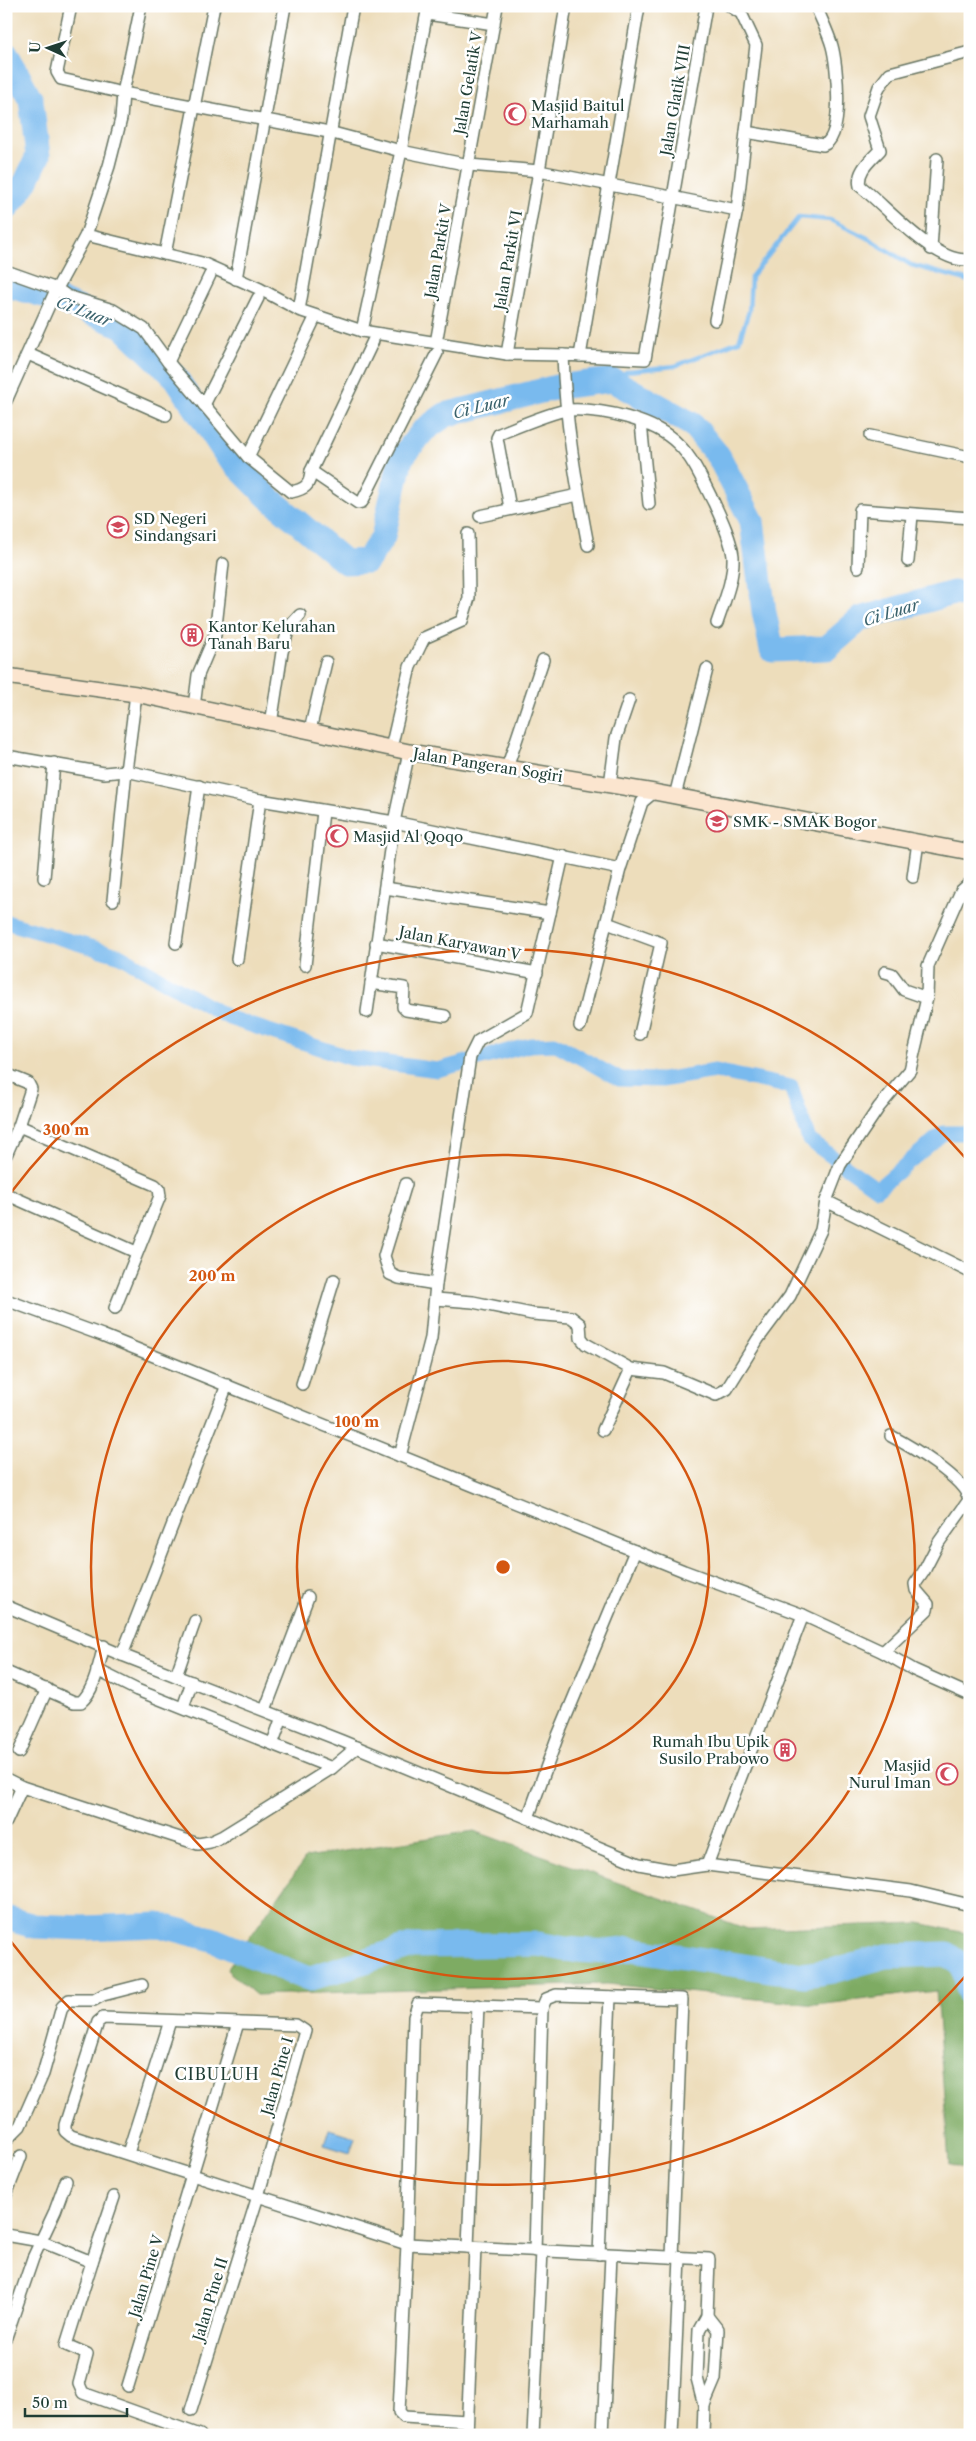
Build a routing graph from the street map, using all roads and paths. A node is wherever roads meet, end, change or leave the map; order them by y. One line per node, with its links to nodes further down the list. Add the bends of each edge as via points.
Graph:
1 (71, 6): 15 (street, via 58,76)
2 (141, 6): 15 (street)
3 (214, 6): 16 (street)
4 (285, 6): 17 (street)
5 (353, 6): 18 (street)
6 (497, 6): 13 (street, Jalan Gelatik V)
7 (566, 6): 23 (street, Jalan Parkit VI)
8 (639, 6): 24 (street)
9 (706, 6): 25 (street, Jalan Glatik VIII)
10 (730, 6): 19 (street, via 741,13 756,45)
11 (816, 6): 19 (street, via 832,47 838,89 836,126 831,137 823,146)
12 (427, 10): 13 (street); 20 (street)
13 (494, 24): 22 (street, Jalan Gelatik V)
14 (970, 52): 28 (street, via 890,74 879,87 869,116 880,150 862,170 858,180 860,186)
15 (123, 93): 16 (street); 27 (street, via 109,166)
16 (194, 107): 17 (street); 29 (street)
17 (264, 120): 18 (street); 33 (street)
18 (329, 132): 20 (street); 36 (street)
19 (746, 132): 26 (street)
20 (401, 151): 22 (street); 39 (street)
21 (937, 159): 28 (street)
22 (469, 165): 23 (street); 41 (street, Jalan Parkit V)
23 (540, 171): 24 (street); 43 (street, Jalan Parkit VI)
24 (607, 186): 25 (street); 45 (street)
25 (673, 198): 26 (street); 45 (street, Jalan Glatik VIII, via 646,360)
26 (738, 210): 38 (street)
27 (86, 234): 29 (street); 34 (street)
28 (931, 249): 30 (street, via 963,261)
29 (165, 254): 33 (street, via 202,263)
30 (970, 259)
31 (6, 271): 34 (street)
32 (210, 275): 46 (street)
33 (236, 279): 36 (street)
34 (56, 292): 42 (street); 46 (street, via 128,318 144,329)
35 (258, 298): 48 (street)
36 (299, 310): 39 (street)
37 (314, 320): 53 (street)
38 (715, 320)
39 (362, 331): 41 (street)
40 (373, 341): 55 (street)
41 (437, 348): 43 (street); 55 (street, Jalan Parkit V, via 362,502 358,503)
42 (28, 354): 47 (street); 50 (street)
43 (507, 354): 44 (street)
44 (563, 355): 45 (street); 49 (street)
45 (580, 356)
46 (168, 362): 48 (street)
47 (6, 401)
48 (204, 405): 53 (street)
49 (566, 408): 51 (street, via 600,412); 56 (street); 58 (street, via 497,436)
50 (166, 415)
51 (641, 423): 57 (street); 68 (street, via 679,444 703,481 721,519 733,556 730,583)
52 (870, 436): 54 (street)
53 (248, 457): 55 (street, via 291,492 306,486 310,481)
54 (970, 457)
55 (310, 471)
56 (578, 495): 58 (street); 63 (street)
57 (649, 504)
58 (510, 508): 60 (street)
59 (912, 515): 61 (street); 64 (street); 66 (street, via 860,510)
60 (480, 516)
61 (970, 518)
62 (468, 534): 78 (street, via 469,598 462,621 424,638 410,667)
63 (588, 545)
64 (908, 561)
65 (223, 564): 75 (street, via 215,635 198,675)
66 (858, 567)
67 (300, 615): 76 (street, via 289,628 282,652)
68 (717, 623)
69 (543, 660): 82 (street)
70 (326, 662): 77 (street)
71 (708, 669): 87 (street)
72 (6, 676): 73 (street, Jalan Pangeran Sogiri)
73 (136, 694): 75 (street, Jalan Pangeran Sogiri); 83 (street)
74 (629, 700): 84 (street, via 616,738)
75 (194, 707): 76 (street, Jalan Pangeran Sogiri)
76 (272, 724): 77 (street, Jalan Pangeran Sogiri)
77 (310, 730): 78 (street, Jalan Pangeran Sogiri)
78 (391, 748): 79 (street, Jalan Pangeran Sogiri)
79 (409, 752): 82 (street, Jalan Pangeran Sogiri); 90 (street)
80 (6, 756): 81 (street)
81 (54, 763): 83 (street, via 104,773); 96 (street)
82 (507, 768): 84 (street, Jalan Pangeran Sogiri)
83 (126, 772): 85 (street); 99 (street)
84 (610, 785): 86 (street, Jalan Pangeran Sogiri)
85 (199, 786): 88 (street); 102 (street)
86 (654, 792): 87 (street, Jalan Pangeran Sogiri); 94 (street, via 642,802)
87 (676, 796): 91 (street, Jalan Pangeran Sogiri)
88 (260, 800): 89 (street); 104 (street)
89 (322, 812): 90 (street); 105 (street)
90 (394, 822): 93 (street); 98 (street)
91 (918, 842): 92 (street, Jalan Pangeran Sogiri); 95 (street)
92 (970, 852)
93 (563, 856): 94 (street); 100 (street)
94 (620, 869): 101 (street)
95 (913, 877)
96 (44, 878)
97 (970, 883): 109 (street, via 961,890 928,966)
98 (385, 888): 100 (street); 103 (street)
99 (113, 900)
100 (550, 913): 107 (street)
101 (607, 923): 112 (street); 113 (street, via 661,943)
102 (176, 943)
103 (376, 943): 107 (street, Jalan Karyawan V); 108 (street)
104 (237, 959)
105 (305, 965)
106 (885, 972): 109 (street, via 892,974 904,990)
107 (537, 973): 123 (street, via 527,1013 478,1041 470,1057)
108 (371, 983): 110 (street); 111 (street, via 404,988 403,1007 406,1010)
109 (927, 998): 119 (street, via 910,1070 879,1107 840,1165)
110 (367, 1012)
111 (445, 1016)
112 (580, 1026)
113 (640, 1034)
114 (6, 1074): 115 (street, via 31,1087)
115 (19, 1126): 116 (street); 120 (street, via 158,1187 160,1196)
116 (6, 1155)
117 (406, 1184): 123 (street, via 384,1256 390,1274)
118 (6, 1194): 120 (street)
119 (826, 1201): 121 (street); 127 (street, via 821,1230 790,1296 727,1389 716,1395 664,1373)
120 (136, 1252): 126 (street)
121 (970, 1272)
122 (334, 1280): 128 (street)
123 (436, 1284): 124 (street)
124 (436, 1299): 127 (street, via 571,1317 580,1324 581,1338 586,1344); 132 (street, via 431,1338)
125 (6, 1300): 129 (street)
126 (115, 1308)
127 (631, 1369): 130 (street)
128 (302, 1384)
129 (227, 1385): 132 (street); 140 (street)
130 (603, 1430)
131 (892, 1436): 139 (street, via 927,1457 968,1493 969,1500 939,1542 915,1584 928,1604 928,1610)
132 (400, 1456): 133 (street)
133 (635, 1551): 136 (street); 156 (street)
134 (308, 1597): 148 (street)
135 (6, 1606): 138 (street)
136 (803, 1615): 139 (street); 158 (street)
137 (195, 1621): 143 (street)
138 (104, 1646): 140 (street); 141 (street)
139 (883, 1652): 146 (street)
140 (122, 1655): 143 (street)
141 (97, 1670): 145 (street, via 81,1702); 147 (street, via 137,1690)
142 (6, 1672): 145 (street)
143 (176, 1676): 144 (street)
144 (192, 1682): 147 (street); 148 (street)
145 (47, 1689): 152 (street)
146 (970, 1695)
147 (183, 1707): 150 (street)
148 (265, 1710): 149 (street)
149 (282, 1717): 150 (street); 151 (street)
150 (273, 1742): 153 (street)
151 (357, 1747): 153 (street); 156 (street)
152 (18, 1752)
153 (332, 1768): 155 (street, via 223,1836 198,1844)
154 (6, 1778): 155 (street)
155 (22, 1787): 157 (street)
156 (528, 1818): 158 (street, via 620,1857 655,1868 672,1870)
157 (6, 1822)
158 (707, 1864): 159 (street, via 911,1891)
159 (970, 1905)
160 (142, 1986): 166 (street, via 94,2000 69,2000 62,2007 43,2074 20,2126)
161 (610, 1996): 163 (street, via 556,1995 546,1999); 179 (street); 180 (street, via 682,1999)
162 (478, 2005): 163 (street); 176 (street, via 418,2004 416,2008); 177 (street)
163 (542, 2008): 178 (street)
164 (170, 2021): 165 (street); 167 (street); 167 (street, via 103,2018 98,2022 65,2125 65,2131 71,2136)
165 (238, 2023): 169 (street, Jalan Pine V); 172 (street, Jalan Pine I, via 296,2026 305,2031)
166 (6, 2140)
167 (128, 2153): 169 (street)
168 (21, 2156): 171 (street)
169 (193, 2175): 172 (street); 184 (street, Jalan Pine V)
170 (66, 2181): 175 (street)
171 (6, 2195)
172 (258, 2196): 176 (street); 186 (street, Jalan Pine II)
173 (114, 2197): 181 (street)
174 (6, 2235): 175 (street)
175 (40, 2241): 181 (street); 183 (street)
176 (407, 2244): 177 (street); 187 (street, via 399,2412 404,2417)
177 (472, 2247): 178 (street); 187 (street)
178 (538, 2251): 179 (street); 190 (street)
179 (605, 2254): 180 (street); 191 (street)
180 (676, 2258): 182 (street, via 709,2260); 192 (street)
181 (92, 2262): 188 (street, via 66,2345 87,2354 80,2389)
182 (707, 2316): 185 (street, via 699,2330 697,2378); 185 (street, via 718,2330 716,2379)
183 (6, 2337)
184 (128, 2386)
185 (704, 2405): 193 (street)
186 (191, 2410)
187 (467, 2421): 189 (street)
188 (200, 2435)
189 (466, 2435)
190 (533, 2435)
191 (603, 2435)
192 (672, 2435)
193 (703, 2435)

